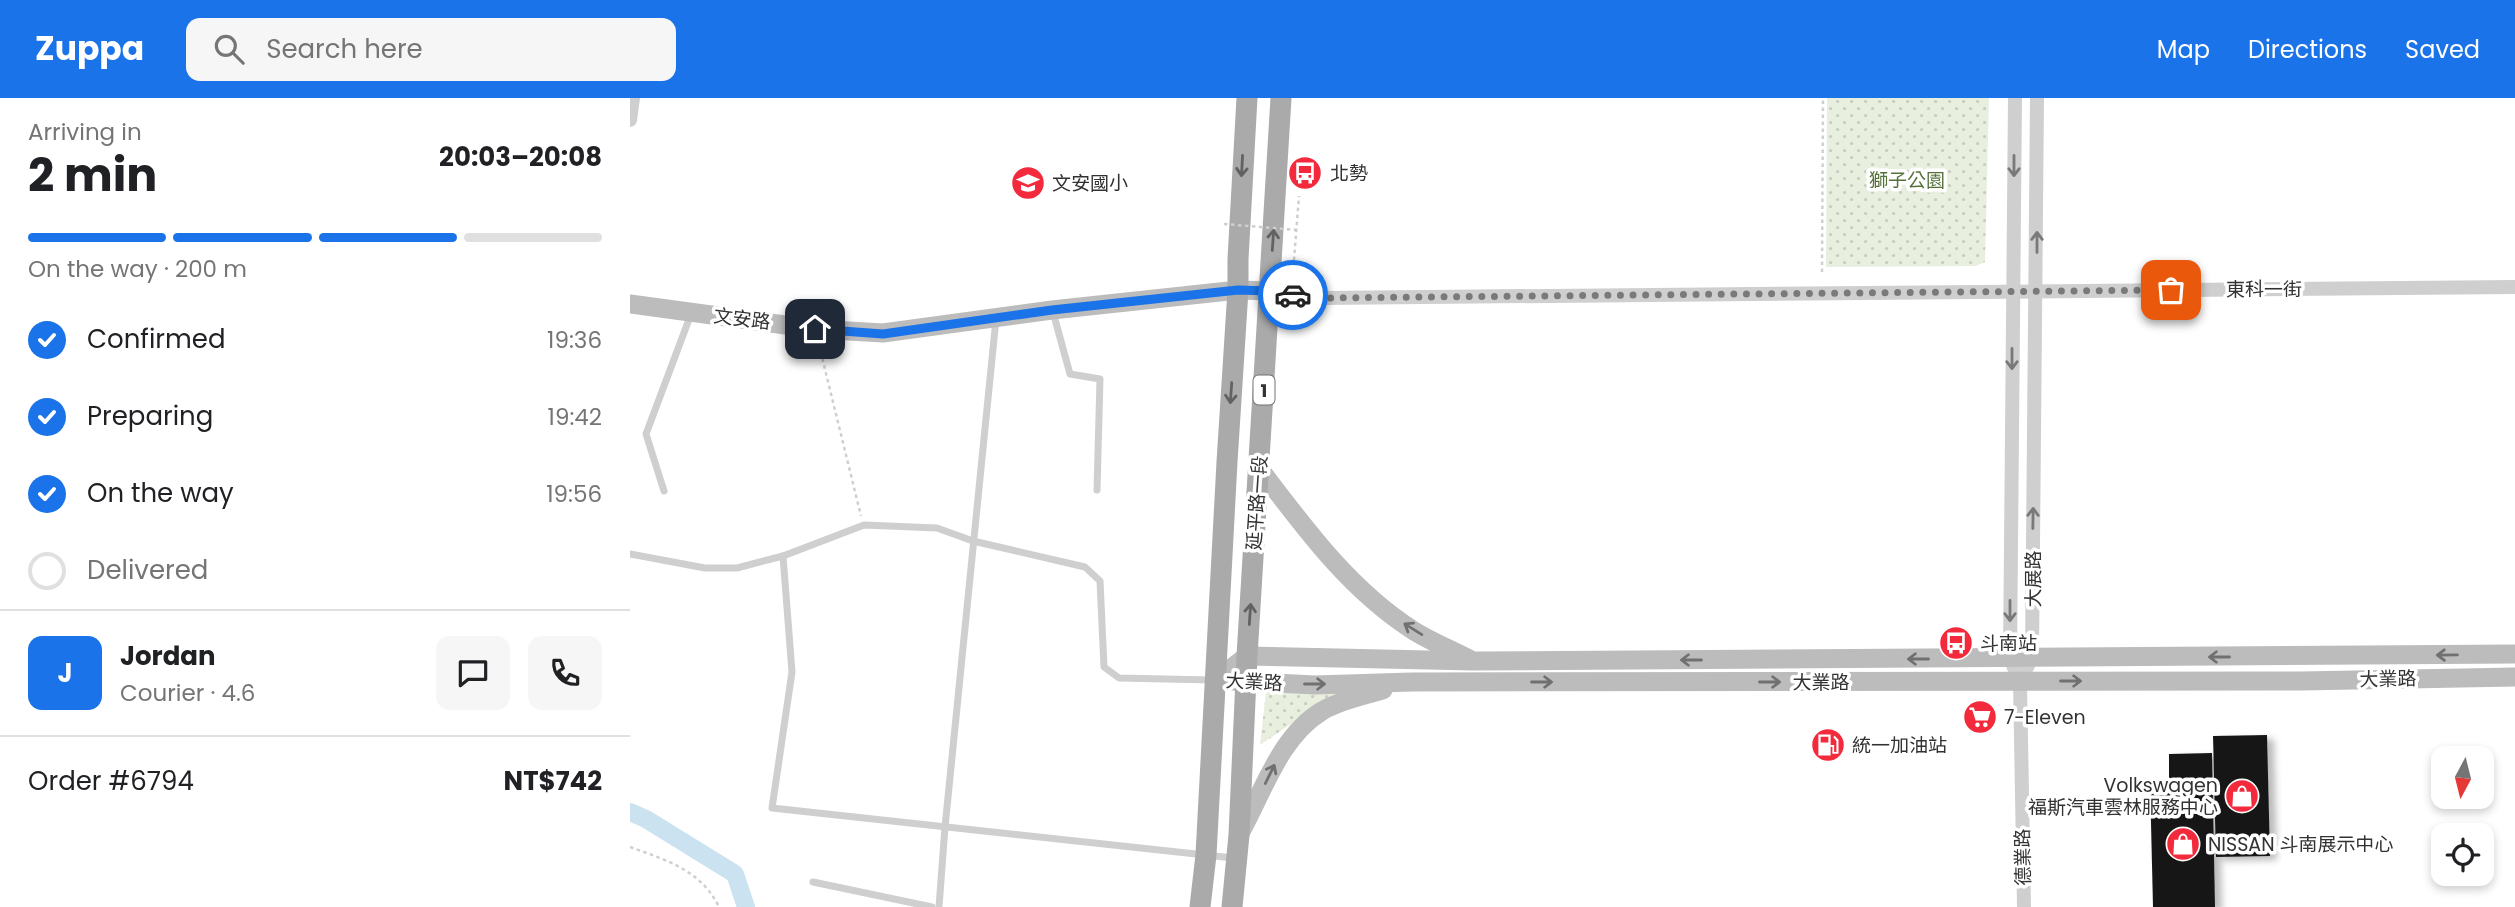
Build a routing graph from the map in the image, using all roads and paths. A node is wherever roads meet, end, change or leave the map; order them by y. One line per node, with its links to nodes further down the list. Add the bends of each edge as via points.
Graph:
1 (633, 98): 7 (street)
2 (1247, 98): 14 (main road, 延平路一段 / 1, one-way to 14)
3 (1281, 98): 16 (main road, 延平路一段 / 1, one-way to 3)
4 (1823, 98): 12 (path)
5 (2015, 98): 17 (street, 大展路, one-way to 17)
6 (2037, 98): 15 (street, 大展路, one-way to 6)
7 (630, 120)
8 (1299, 196): 10 (path)
9 (1224, 224): 10 (path, bridge)
10 (1297, 230): 11 (path)
11 (1294, 260)
12 (1822, 272)
13 (2515, 287): 15 (street, 東科一街)
14 (1238, 290): 16 (main road, 文安路); 19 (main road, 文安路); 39 (main road, 延平路一段 / 1, one-way to 39)
15 (2037, 290): 17 (street, 東科一街); 32 (street, 大展路, one-way to 15)
16 (1271, 291): 17 (street, 東科一街, via 1322,298); 23 (main road, 延平路一段 / 1)
17 (2012, 291): 34 (street, 大展路, one-way to 34)
18 (630, 304): 20 (main road, 文安路)
19 (1052, 310): 21 (main road, 文安路); 24 (lane, via 1070,374 1100,379)
20 (692, 313): 22 (main road, 文安路); 25 (lane, via 646,434)
21 (996, 317): 22 (main road, 文安路, via 883,334); 27 (lane)
22 (815, 329): 26 (path)
23 (1259, 468): 31 (main road, 延平路一段 / 1, one-way to 23); 37 (main road, one-way to 23, via 1411,629 1358,589)
24 (1097, 490)
25 (664, 491)
26 (864, 525): 27 (lane, via 937,528); 29 (lane)
27 (973, 541): 39 (lane, via 1085,567 1100,581 1104,667 1119,678); 46 (lane)
28 (630, 554): 29 (lane, via 705,568 737,568)
29 (783, 556): 46 (lane, via 792,672 772,808)
30 (2515, 654): 33 (main road, 大業路, one-way to 33)
31 (1247, 656): 37 (main road, 大業路); 39 (main road, 大業路); 41 (main road, 延平路一段 / 1)
32 (2032, 657): 33 (main road, 大業路, one-way to 32); 34 (main road, 大業路); 45 (street, 大展路)
33 (2302, 657): 40 (main road)
34 (2010, 658): 35 (main road, 大業路, one-way to 35); 45 (street, 大展路)
35 (1856, 659): 36 (main road, 大業路, one-way to 36); 44 (main road)
36 (1594, 660): 37 (main road, 大業路); 43 (main road)
37 (1473, 661)
38 (2515, 677): 40 (main road, 大業路)
39 (1216, 680): 41 (main road, 大業路); 49 (main road, 延平路一段 / 1)
40 (2301, 681): 45 (main road, 大業路, one-way to 40)
41 (1246, 682): 42 (main road, 大業路, one-way to 42); 47 (main road, 延平路一段 / 1)
42 (1412, 682): 43 (main road, 大業路, one-way to 43); 47 (main road, one-way to 42, via 1273,766 1297,732 1321,712 1345,701)
43 (1595, 682): 44 (main road, 大業路, one-way to 44)
44 (1857, 682): 45 (main road, 大業路)
45 (2020, 682): 57 (street, 德業路)
46 (945, 827): 49 (lane); 54 (lane)
47 (1239, 835): 50 (main road, 延平路一段 / 1)
48 (630, 847): 52 (path, via 681,866 712,893)
49 (1206, 855): 50 (lane); 55 (main road, 延平路一段 / 1)
50 (1237, 858): 56 (main road, 延平路一段 / 1)
51 (813, 882): 53 (lane)
52 (719, 907)
53 (932, 907)
54 (939, 907)
55 (1200, 907)
56 (1233, 907)
57 (2024, 907)

